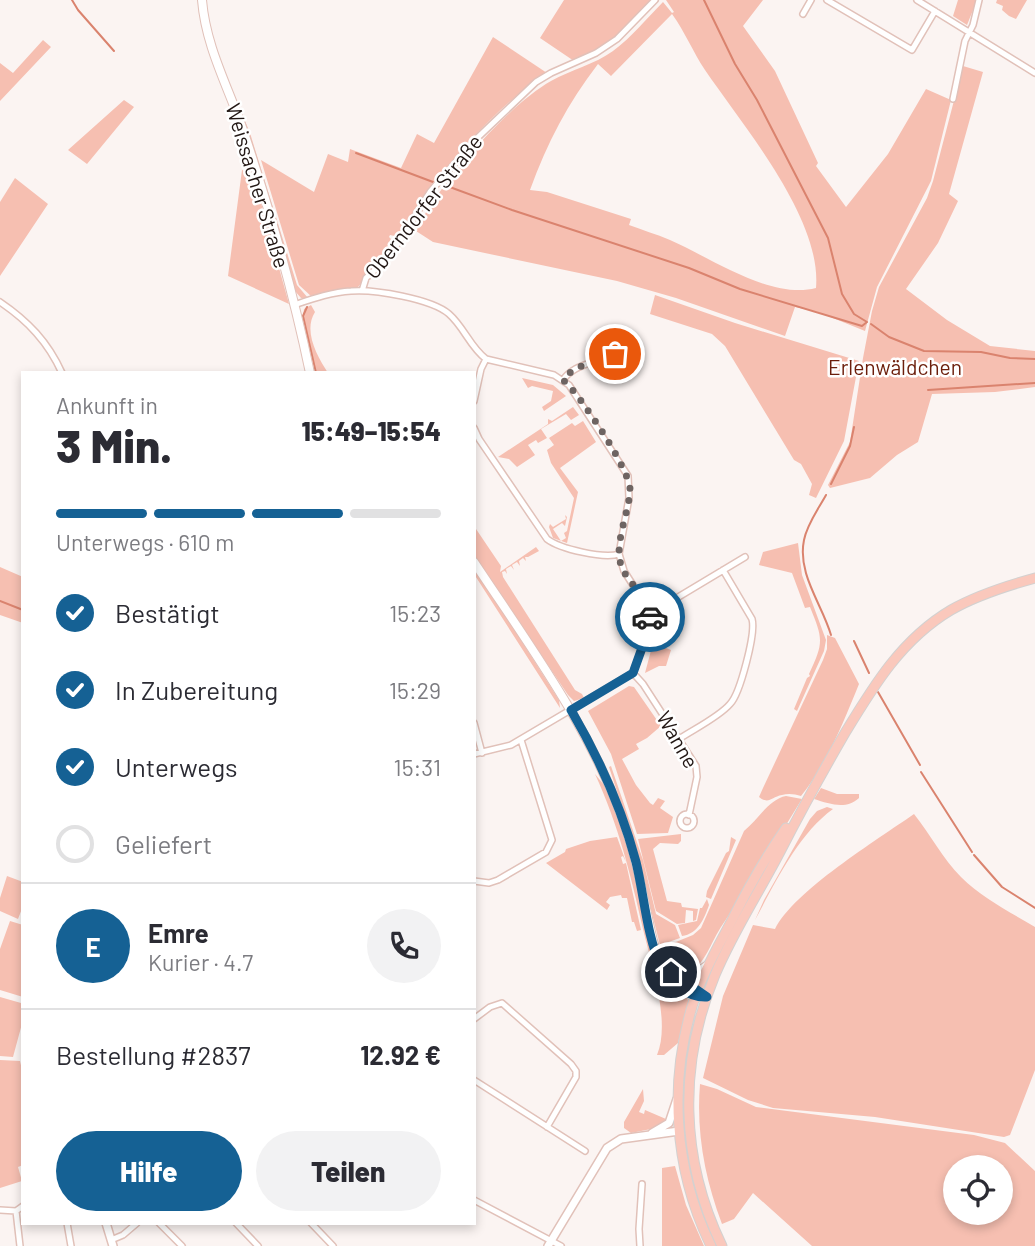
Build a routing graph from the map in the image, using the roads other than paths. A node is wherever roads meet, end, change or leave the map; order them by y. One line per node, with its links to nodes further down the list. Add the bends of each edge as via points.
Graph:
1 (202, 0): 14 (main road, Weissacher Straße, via 212,51 245,135)
2 (655, 0): 12 (street, Oberndorfer Straße, via 617,39 543,78 510,104 440,180 389,257 366,278)
3 (811, 0): 8 (street)
4 (827, 0): 7 (street, via 912,50)
5 (917, 0): 7 (street)
6 (979, 0): 9 (street)
7 (935, 11): 9 (street)
8 (803, 14)
9 (968, 32): 10 (street); 11 (street)
10 (1035, 73)
11 (953, 99)
12 (362, 291): 14 (street); 16 (street, via 443,309)
13 (2, 303): 17 (street, via 37,332)
14 (293, 305): 18 (main road, Weissacher Straße)
15 (613, 352): 19 (street, via 575,368)
16 (486, 359): 19 (street); 20 (street)
17 (61, 371)
18 (310, 371)
19 (563, 380): 22 (street, via 628,476 629,498)
20 (476, 392)
21 (476, 432): 22 (street, via 547,539 559,546)
22 (619, 554): 27 (street)
23 (745, 556): 25 (street)
24 (476, 565): 29 (main road)
25 (723, 570): 27 (street); 31 (street, via 752,619 750,644 731,704)
26 (1035, 578): 35 (main road, via 951,610 907,645 872,689)
27 (650, 614): 28 (street)
28 (633, 673): 29 (street); 31 (street, Wanne)
29 (571, 710): 32 (street); 38 (main road, via 623,821)
30 (476, 730): 33 (street)
31 (679, 739): 36 (street, Wanne, via 696,769)
32 (521, 740): 33 (street); 37 (street, via 551,845 498,880)
33 (482, 753): 34 (street)
34 (476, 754)
35 (804, 804): 39 (main road, via 750,887); 42 (main road, via 729,944)
36 (689, 814)
37 (476, 881)
38 (657, 957): 40 (main road); 41 (main road, via 673,982)
39 (708, 965): 40 (main road, via 689,978); 41 (main road)
40 (678, 978): 41 (main road)
41 (696, 994): 42 (main road); 45 (main road, via 681,1052)
42 (707, 997): 48 (main road, via 693,1058)
43 (476, 1018): 46 (street, via 502,1003 576,1071)
44 (476, 1081): 46 (street)
45 (677, 1099): 47 (street); 49 (main road)
46 (547, 1127): 51 (street)
47 (663, 1127): 49 (street); 50 (street)
48 (689, 1128): 49 (main road); 73 (main road, via 698,1187)
49 (679, 1130): 50 (street); 72 (main road, via 691,1195)
50 (648, 1135): 64 (street, via 621,1139 607,1148)
51 (585, 1151)
52 (642, 1184): 71 (street)
53 (476, 1201): 64 (street)
54 (21, 1207): 56 (street)
55 (0, 1210): 56 (street)
56 (16, 1211): 65 (street)
57 (67, 1225): 66 (street)
58 (107, 1225): 63 (street)
59 (136, 1225): 63 (street)
60 (161, 1225): 67 (street)
61 (238, 1225): 68 (street)
62 (313, 1225): 69 (street)
63 (112, 1243)
64 (549, 1243): 70 (street)
65 (19, 1246)
66 (71, 1246)
67 (182, 1246)
68 (258, 1246)
69 (333, 1246)
70 (561, 1246)
71 (640, 1246)
72 (711, 1246)
73 (722, 1246)

